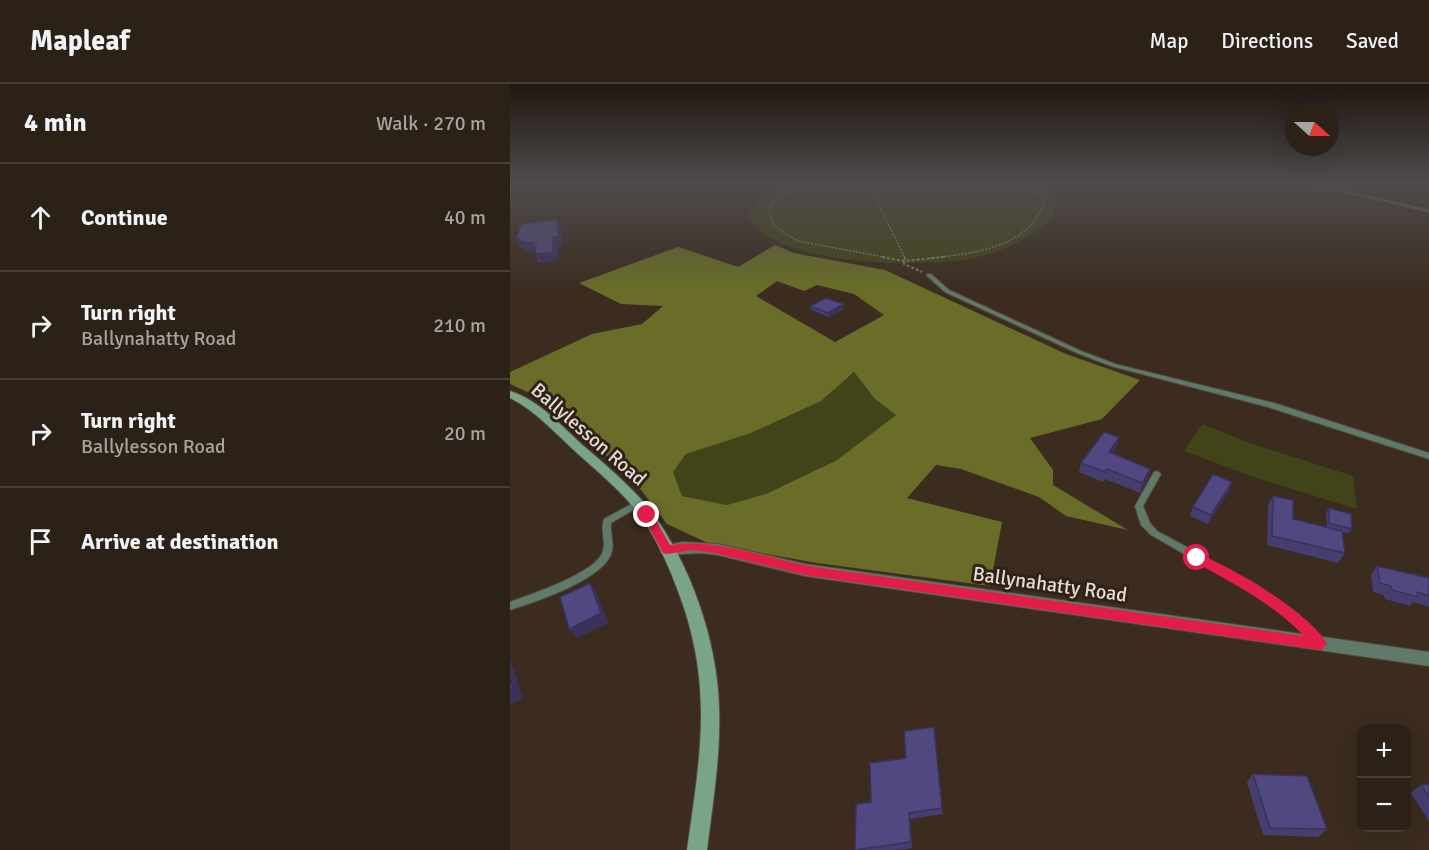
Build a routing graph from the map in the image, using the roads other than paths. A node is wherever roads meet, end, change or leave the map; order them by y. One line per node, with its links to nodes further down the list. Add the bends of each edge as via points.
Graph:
1 (929, 275): 3 (lane, via 947,291 1113,365 1271,405)
2 (510, 394): 5 (main road, Ballylesson Road, via 530,405 622,486)
3 (1429, 456)
4 (1156, 474): 8 (lane, via 1139,506 1146,525 1256,590 1293,616)
5 (637, 504): 6 (main road, Ballylesson Road); 7 (lane, via 607,521 607,552 603,561 587,573)
6 (667, 550): 8 (street, Ballynahatty Road, via 692,546 714,549 805,570); 10 (main road, Ballylesson Road, via 701,633 710,687 709,755)
7 (510, 606)
8 (1321, 644): 9 (street, Ballynahatty Road)
9 (1429, 659)
10 (698, 850)

